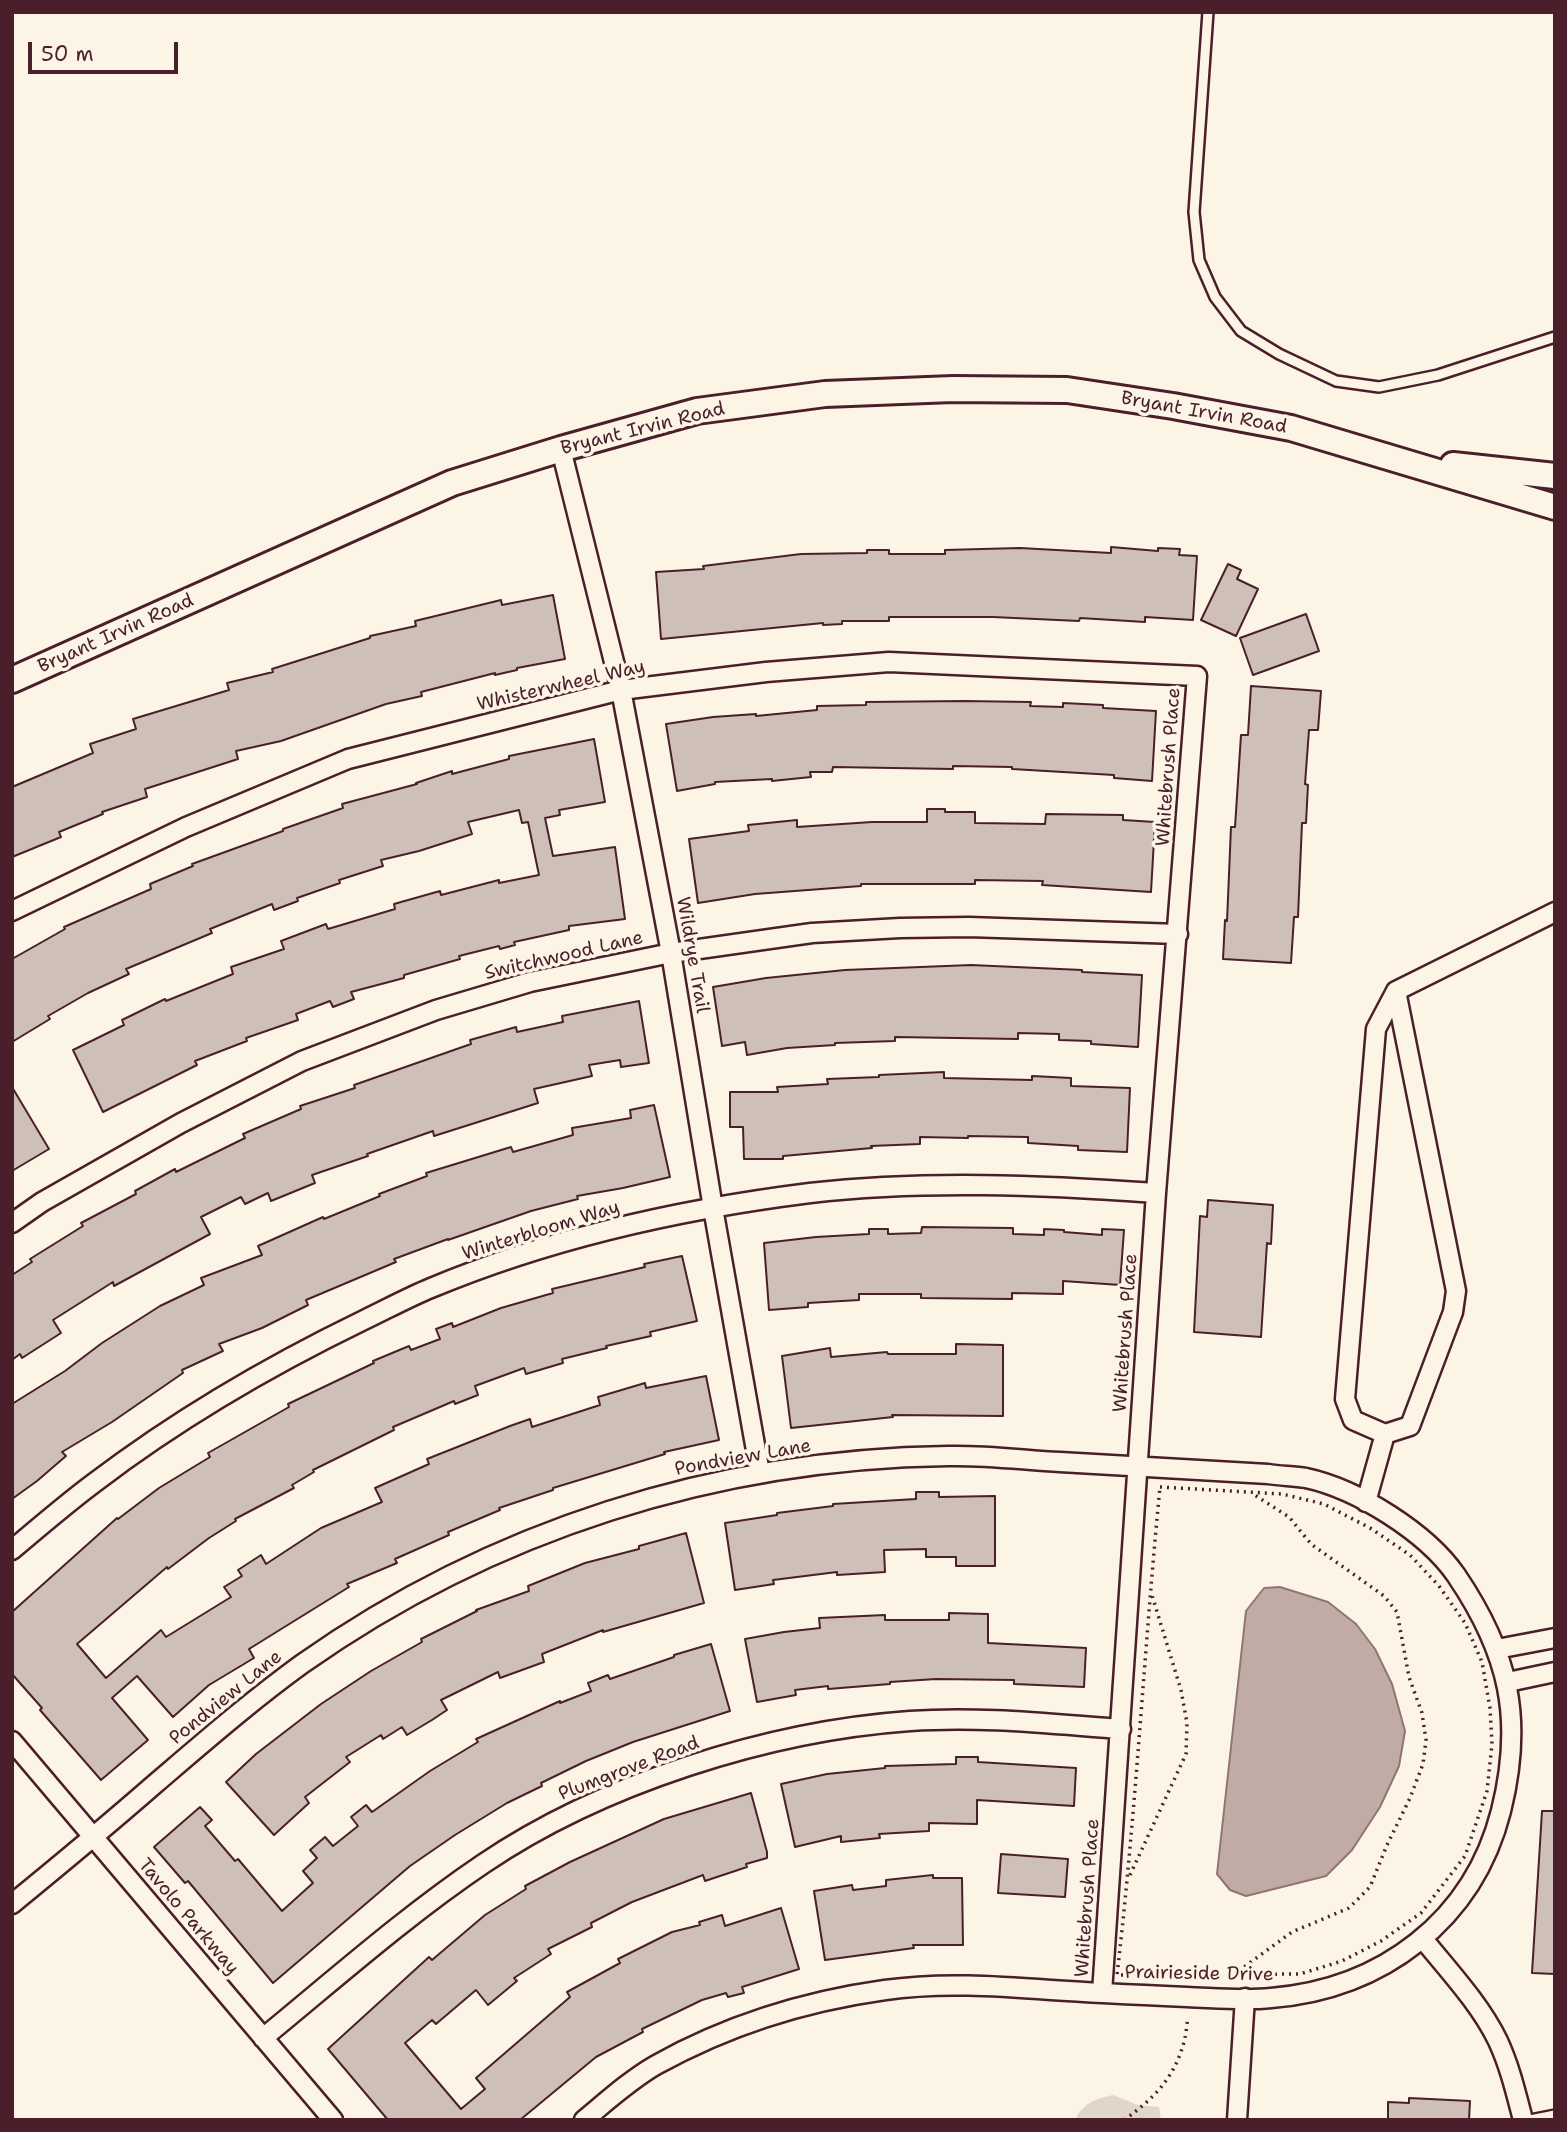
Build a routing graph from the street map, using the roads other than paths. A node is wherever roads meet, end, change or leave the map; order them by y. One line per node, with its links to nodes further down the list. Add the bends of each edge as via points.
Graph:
1 (1208, 12): 2 (lane, via 1194,212 1199,260 1215,298 1241,331 1336,381 1380,387 1438,376)
2 (1555, 337)
3 (561, 449): 4 (street, Bryant Irvin Road, via 697,411 825,394 1067,390 1291,428); 8 (street, Bryant Irvin Road, via 452,483); 9 (street, Wildrye Trail)
4 (1396, 460): 5 (street, Bryant Irvin Road); 6 (street, Bryant Irvin Road)
5 (1555, 476)
6 (1555, 507)
7 (1197, 676): 9 (street, Whisterwheel Way, via 889,662); 12 (street, Whitebrush Place)
8 (12, 680)
9 (621, 690): 10 (street, Whisterwheel Way, via 348,759 186,827); 13 (street, Wildrye Trail)
10 (12, 911)
11 (1555, 912): 14 (street)
12 (1178, 934): 13 (street, Switchwood Lane, via 900,928 813,933); 15 (street, Whitebrush Place)
13 (671, 953): 16 (street, Wildrye Trail); 17 (street, Switchwood Lane, via 530,982 436,1010 302,1061 181,1123)
14 (1396, 991): 18 (street, via 1376,1029 1345,1399 1353,1420); 18 (street, via 1456,1291 1453,1312 1410,1426)
15 (1156, 1193): 16 (street, Winterbloom Way, via 1036,1186 873,1188); 19 (street, Whitebrush Place)
16 (713, 1208): 20 (street, Wildrye Trail); 22 (street, Winterbloom Way, via 516,1257 431,1288 336,1334 178,1424 93,1483)
17 (12, 1223)
18 (1385, 1434): 21 (street)
19 (1138, 1466): 20 (street, Pondview Lane, via 953,1456 899,1457); 21 (street, Pondview Lane, via 1307,1479); 27 (street, Whitebrush Place)
20 (760, 1473): 29 (street, Pondview Lane, via 640,1500 584,1518 411,1596 352,1631 243,1709)
21 (1366, 1502): 24 (street, Pondview Lane, via 1424,1540 1451,1569)
22 (12, 1550)
23 (1555, 1638): 24 (street)
24 (1497, 1649): 26 (street, Pondview Lane)
25 (1555, 1672): 26 (street)
26 (1508, 1682): 31 (street, Prairieside Drive, via 1512,1751 1495,1833 1472,1884)
27 (1121, 1729): 32 (street, Whitebrush Place); 34 (street, Plumgrove Road, via 987,1719 858,1726 710,1759 656,1777 564,1816 484,1863)
28 (12, 1741): 29 (street, Tavolo Parkway)
29 (93, 1837): 30 (street, Pondview Lane); 34 (street, Tavolo Parkway)
30 (12, 1904)
31 (1423, 1939): 33 (street, Prairieside Drive, via 1390,1963 1310,1993); 39 (street, via 1497,2039 1513,2077)
32 (1102, 1993): 33 (street, Prairieside Drive); 37 (street, Prairieside Drive, via 978,1985 888,1989 835,1998 783,2012 695,2046 654,2067)
33 (1245, 1998): 38 (street)
34 (263, 2038): 36 (street, Tavolo Parkway)
35 (1555, 2115): 40 (lane)
36 (333, 2120)
37 (583, 2120)
38 (1237, 2120)
39 (1522, 2120)
40 (1530, 2120)

